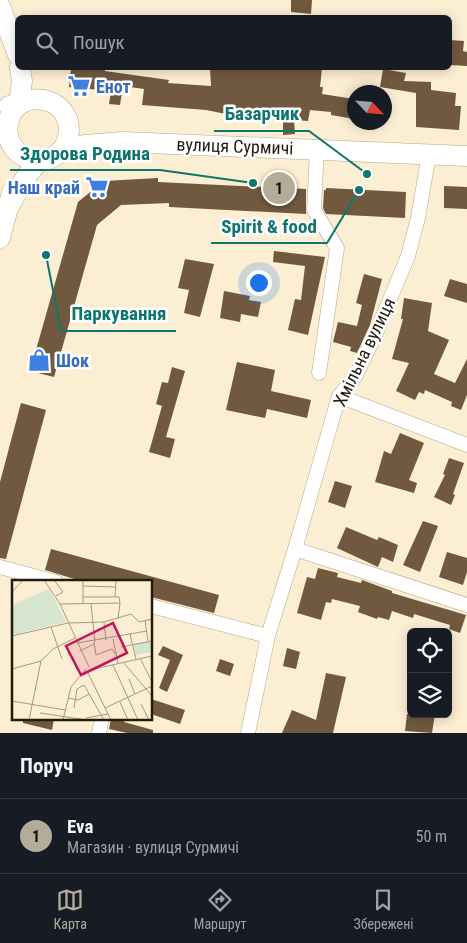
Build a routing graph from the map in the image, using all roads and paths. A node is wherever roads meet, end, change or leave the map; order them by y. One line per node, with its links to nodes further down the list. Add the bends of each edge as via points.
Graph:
1 (0, 6): 2 (main road)
2 (15, 47)
3 (22, 70): 6 (main road, via 22,81)
4 (23, 70): 5 (main road)
5 (47, 100): 6 (main road, via 37,98); 7 (main road)
6 (9, 105): 8 (main road)
7 (66, 116): 9 (main road, via 86,130); 11 (main road, via 68,135)
8 (6, 138): 14 (main road, via 25,158); 15 (main road, via 14,170)
9 (123, 142): 10 (main road, вулиця Сурмичі); 11 (main road, via 84,145)
10 (317, 149): 12 (main road, вулиця Сурмичі); 16 (street, via 314,210 337,248)
11 (59, 152): 14 (main road)
12 (429, 154): 13 (main road, вулиця Сурмичі); 17 (street, Хмільна вулиця, via 408,256 355,377)
13 (467, 156)
14 (41, 161): 15 (main road, via 27,176)
15 (4, 222)
16 (319, 373)
17 (339, 396): 18 (street); 19 (street, Хмільна вулиця)
18 (467, 445)
19 (295, 549): 22 (street); 24 (street, Хмільна вулиця)
20 (0, 567): 21 (street)
21 (49, 580)
22 (467, 605)
23 (152, 606): 24 (street)
24 (268, 636): 27 (street, Хмільна вулиця)
25 (102, 720): 26 (street)
26 (99, 733)
27 (248, 733)

